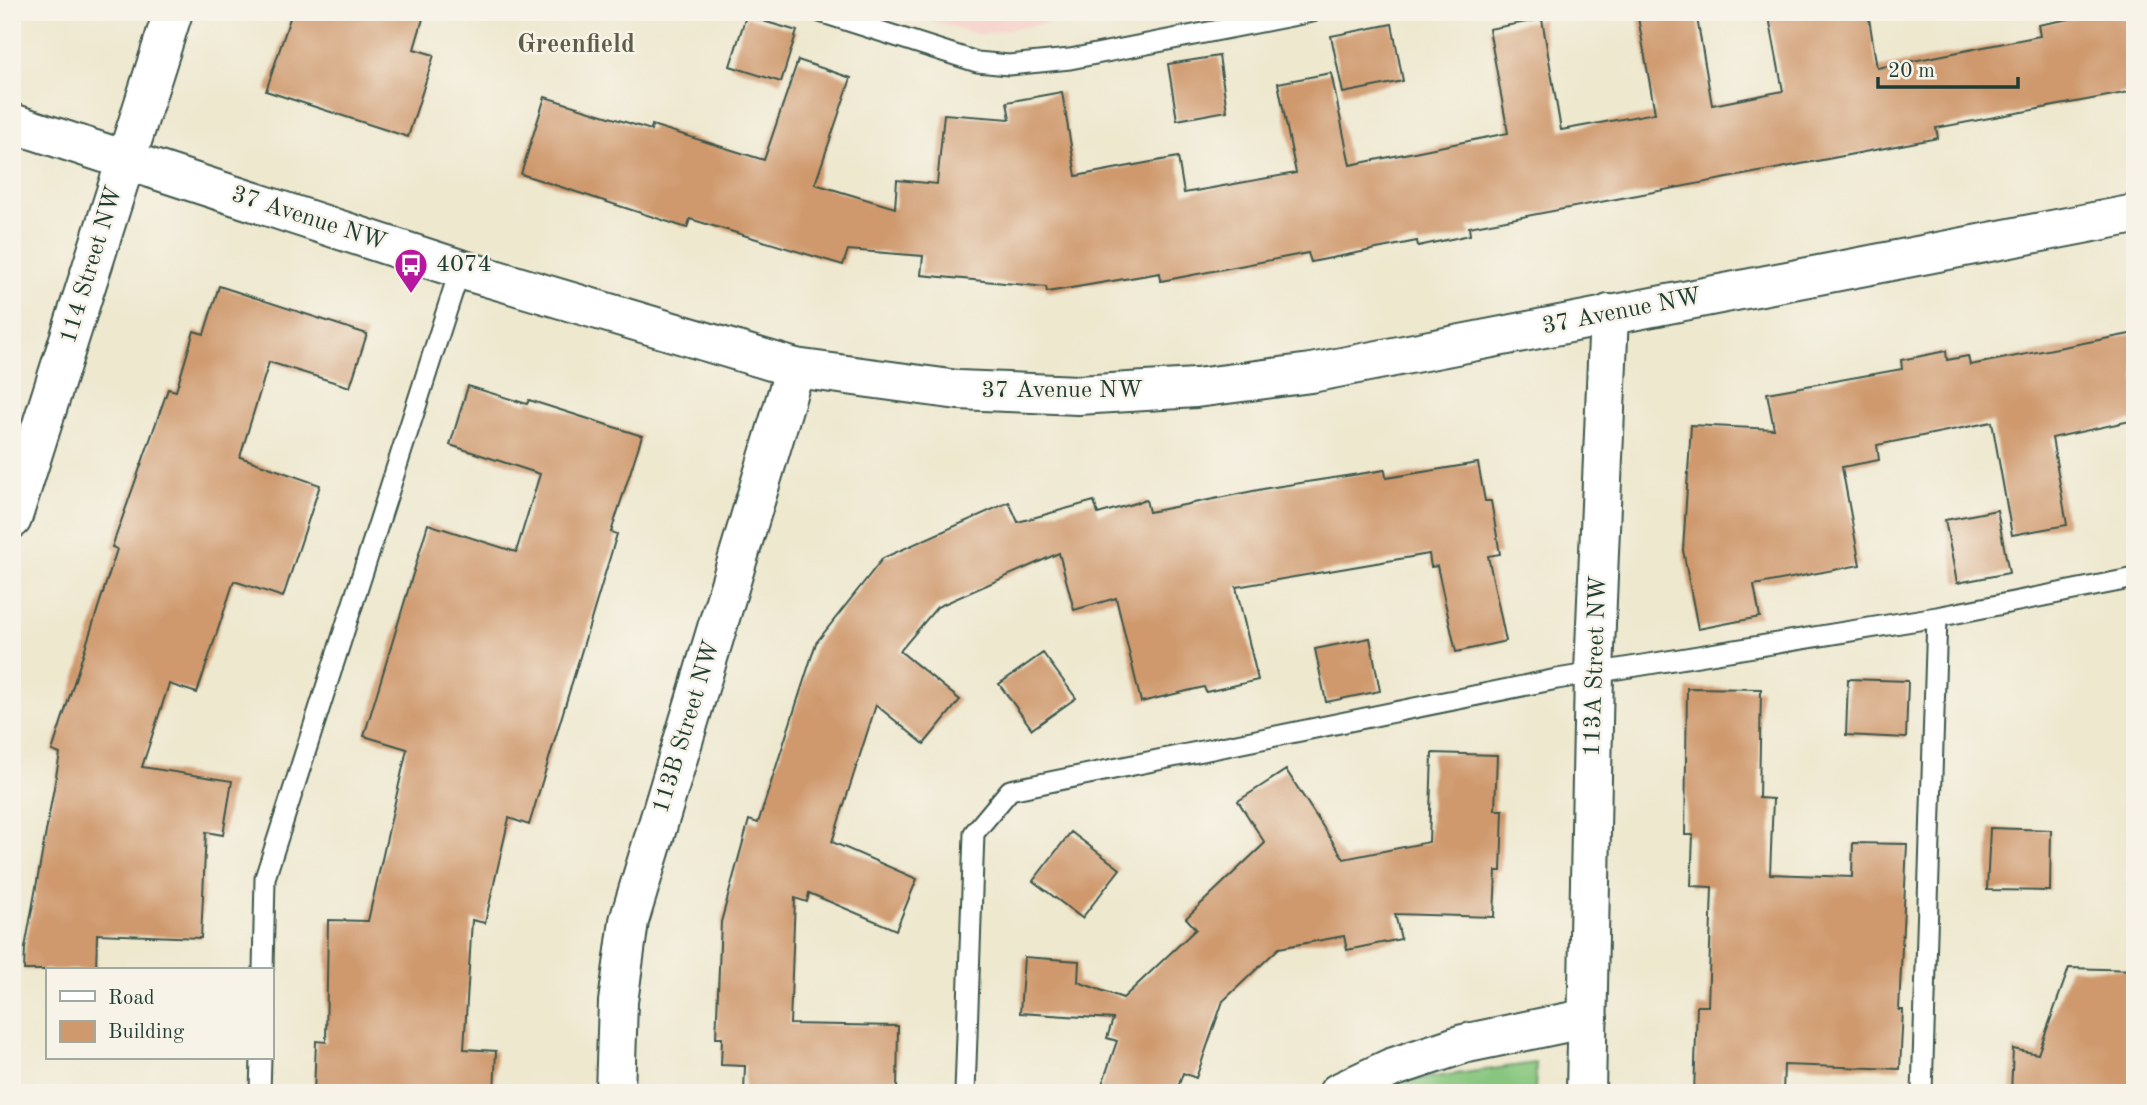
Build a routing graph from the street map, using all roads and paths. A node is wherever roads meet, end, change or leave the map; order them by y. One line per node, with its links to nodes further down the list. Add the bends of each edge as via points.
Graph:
1 (173, 12): 5 (street, 114 Street NW)
2 (820, 12): 3 (lane, via 977,62 1009,65 1070,60)
3 (1312, 12)
4 (12, 122): 5 (street, 37 Avenue NW)
5 (125, 160): 7 (street, 37 Avenue NW); 10 (street, 114 Street NW)
6 (2135, 214): 8 (street, 37 Avenue NW)
7 (460, 269): 9 (street, 37 Avenue NW); 14 (lane, via 265,878)
8 (1609, 314): 9 (street, 37 Avenue NW, via 1311,373 1157,390 1078,395 958,390); 13 (street, 113A Street NW)
9 (795, 368): 18 (street, 113B Street NW, via 629,921 618,1002)
10 (12, 519)
11 (2135, 578): 12 (lane)
12 (1937, 617): 13 (lane); 22 (lane)
13 (1594, 672): 15 (street, 113A Street NW); 19 (lane, via 1010,790 974,833)
14 (263, 968)
15 (1588, 1017): 20 (street, via 1463,1044 1391,1068); 21 (street, 113A Street NW)
16 (261, 1060): 17 (lane)
17 (260, 1093)
18 (615, 1093)
19 (965, 1093)
20 (1338, 1093)
21 (1586, 1093)
22 (1922, 1093)

